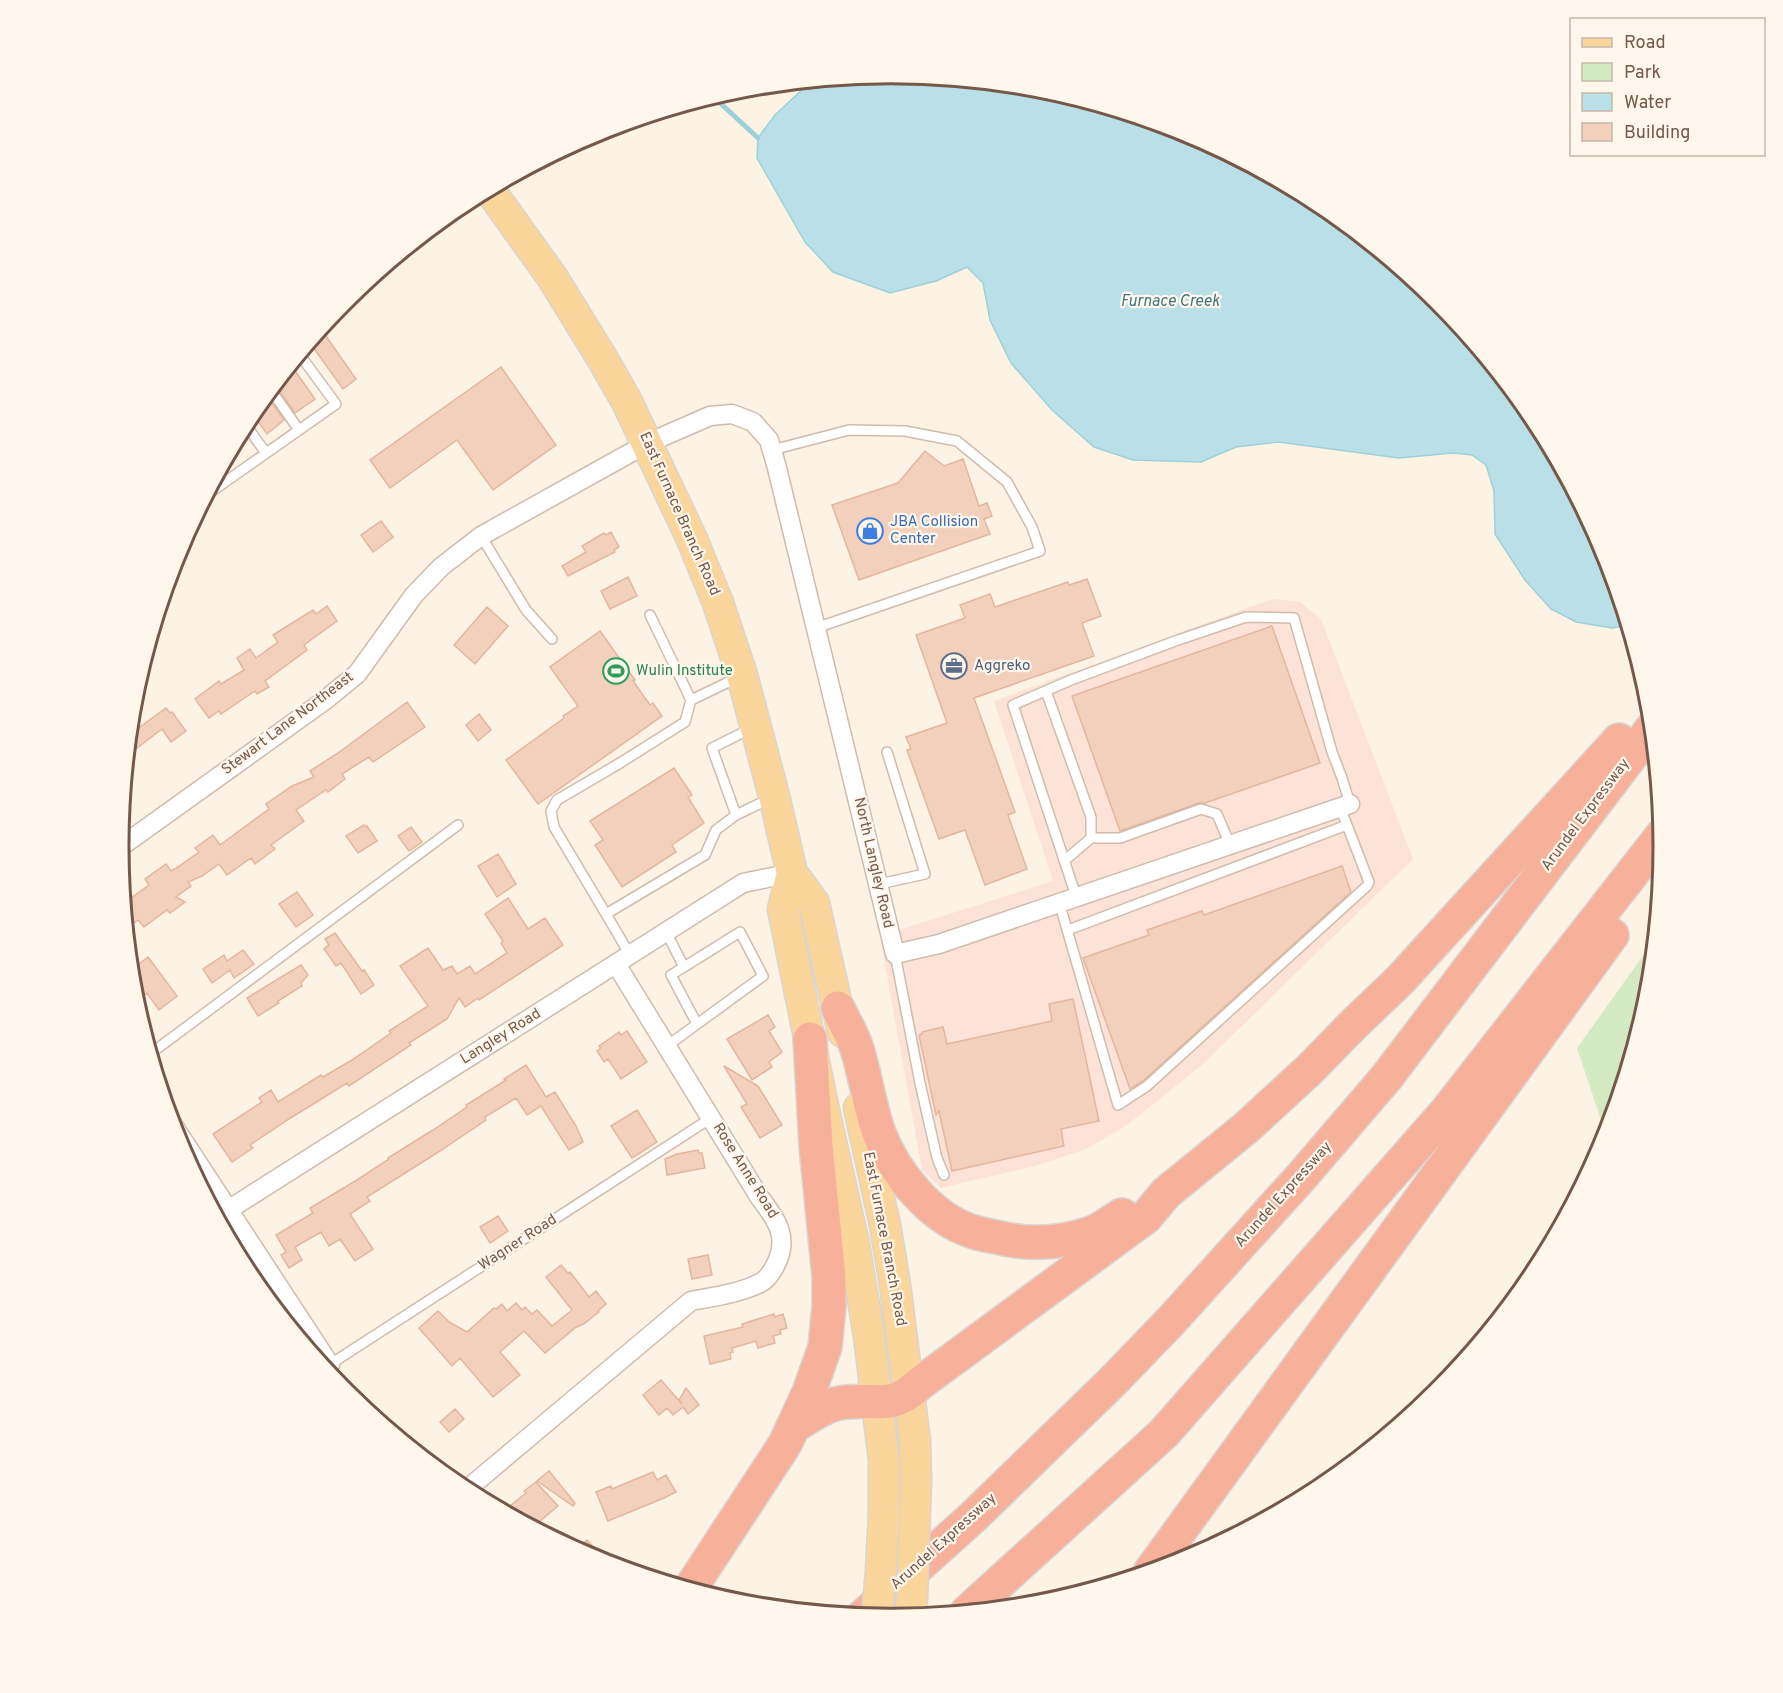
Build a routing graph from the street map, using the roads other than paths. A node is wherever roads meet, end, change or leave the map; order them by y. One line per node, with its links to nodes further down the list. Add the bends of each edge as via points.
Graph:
1 (494, 196): 6 (main road, East Furnace Branch Road, via 576,314)
2 (304, 361): 4 (lane, via 336,404)
3 (276, 397): 4 (lane)
4 (299, 430): 8 (lane)
5 (252, 433): 8 (lane)
6 (648, 443): 7 (street, North Langley Road, via 710,416 732,414 753,422 769,440); 10 (street, Stewart Lane Northeast); 14 (main road, East Furnace Branch Road, via 706,572)
7 (771, 450): 12 (street, North Langley Road); 12 (lane, via 849,430 905,431 957,441 1006,482 1032,526 1040,551)
8 (266, 453): 9 (lane)
9 (225, 477)
10 (481, 536): 13 (lane, via 526,610); 27 (street, Stewart Lane Northeast, via 441,567 414,596 357,674)
11 (650, 615): 16 (lane)
12 (816, 628): 33 (street, North Langley Road)
13 (552, 639)
14 (742, 675): 16 (lane); 18 (main road, East Furnace Branch Road)
15 (1046, 691): 22 (lane, via 1246,617 1294,618 1342,778); 26 (lane, via 1091,817); 30 (lane, via 1013,705)
16 (691, 700): 35 (lane, via 685,722 557,800 551,811 554,827)
17 (1642, 715): 48 (highway, via 1400,980 1247,1127)
18 (756, 725): 21 (main road, East Furnace Branch Road); 23 (lane, via 712,748)
19 (1645, 737): 60 (highway, Arundel Expressway, via 1386,1078 1302,1176 1112,1382 974,1517)
20 (887, 752): 33 (lane, via 925,874)
21 (774, 796): 23 (lane); 31 (main road, East Furnace Branch Road)
22 (1345, 805): 25 (lane); 28 (street)
23 (736, 815): 35 (lane, via 716,830 705,855)
24 (458, 825): 45 (lane)
25 (1347, 825): 36 (lane); 36 (lane, via 1369,882 1367,886 1147,1086 1118,1105)
26 (1091, 838): 28 (lane, via 1120,838 1201,809 1217,814); 30 (lane)
27 (129, 841)
28 (1230, 845): 34 (street)
29 (1654, 846): 59 (highway, via 1446,1112 1164,1433)
30 (1064, 861): 34 (lane)
31 (792, 873): 37 (street, Langley Road, via 743,883); 41 (main road, East Furnace Branch Road, via 814,903); 43 (main road, East Furnace Branch Road, via 783,909)
32 (1653, 877): 57 (highway)
33 (879, 884): 38 (street, North Langley Road)
34 (1068, 899): 36 (lane); 38 (street, via 939,944)
35 (606, 914): 39 (lane)
36 (1068, 930)
37 (666, 932): 39 (street, Langley Road); 40 (lane)
38 (895, 954): 47 (lane, via 920,1083)
39 (623, 959): 44 (street, Rose Anne Road); 49 (street, Langley Road)
40 (684, 967): 42 (lane, via 671,975); 42 (lane, via 740,932 763,976)
41 (838, 1008): 48 (highway, via 857,1048 879,1134 915,1192 945,1218 972,1232 1033,1243 1055,1242 1092,1233); 53 (main road, East Furnace Branch Road, via 885,1225)
42 (697, 1024): 44 (lane)
43 (810, 1039): 54 (main road, East Furnace Branch Road, via 854,1244); 55 (highway, via 829,1306 825,1347)
44 (667, 1046): 46 (street, Rose Anne Road)
45 (157, 1049)
46 (711, 1118): 52 (lane, Wagner Road); 56 (street, Rose Anne Road, via 776,1218 782,1236 779,1257 770,1275 760,1283 728,1294 691,1301)
47 (944, 1175)
48 (1166, 1193): 53 (highway, via 1146,1217)
49 (223, 1213)
50 (224, 1214): 51 (street)
51 (303, 1330)
52 (331, 1363)
53 (910, 1393): 54 (highway); 62 (main road, East Furnace Branch Road, bridge, via 916,1481)
54 (877, 1403): 55 (highway, via 859,1400 833,1404); 61 (main road, East Furnace Branch Road, bridge, via 884,1460)
55 (794, 1427): 58 (highway)
56 (474, 1484)
57 (1158, 1561)
58 (694, 1583)
59 (976, 1603)
60 (872, 1608)
61 (878, 1608)
62 (911, 1608)

